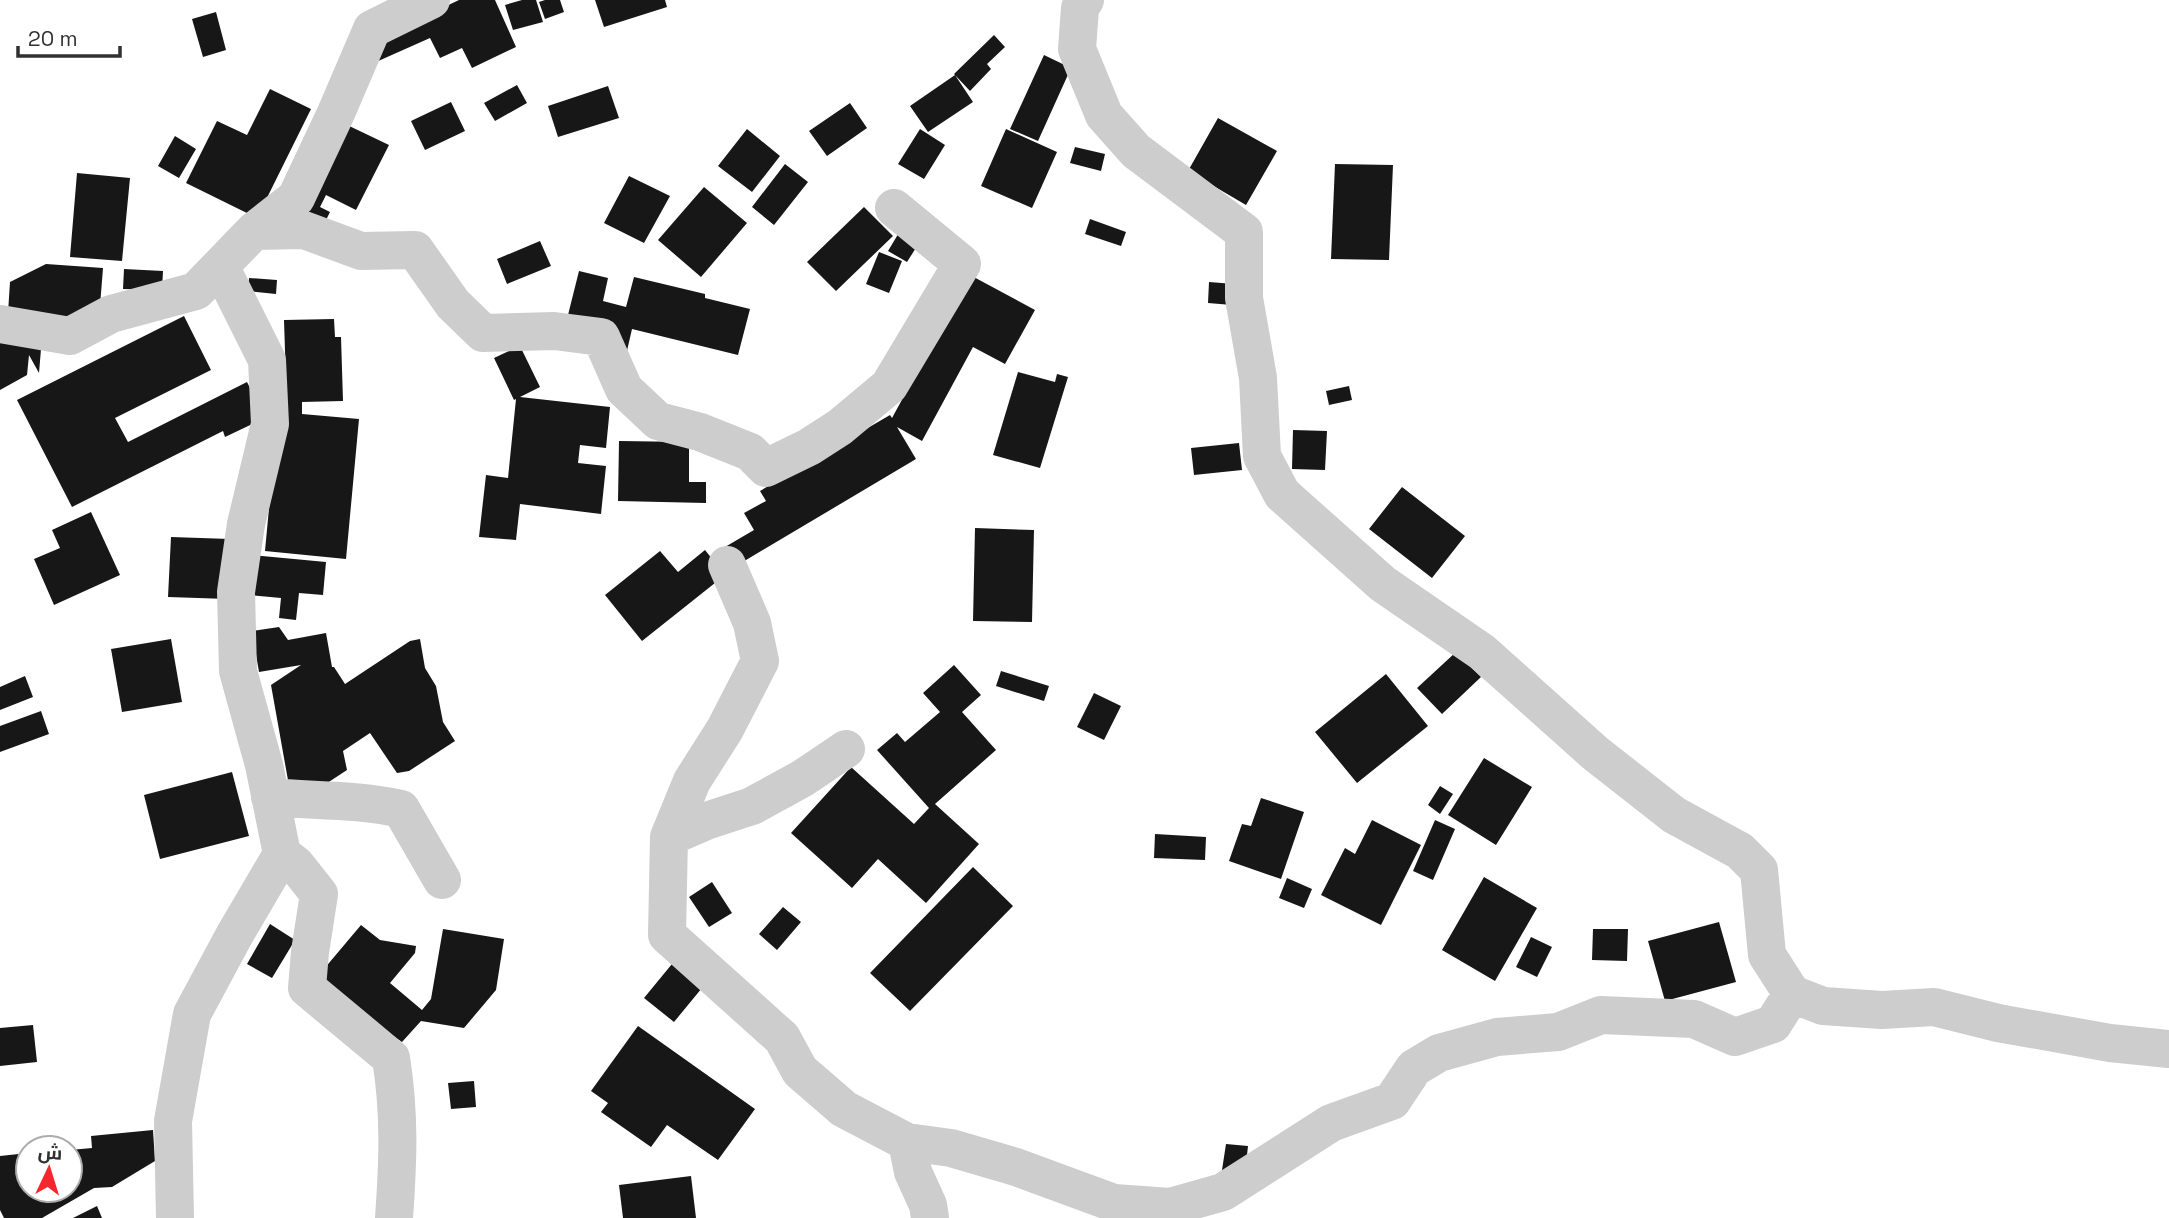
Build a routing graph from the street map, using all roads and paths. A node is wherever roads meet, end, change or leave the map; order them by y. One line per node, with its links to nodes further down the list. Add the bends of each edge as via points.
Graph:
1 (431, 0): 4 (street, via 372,30 296,198)
2 (1085, 0): 13 (street, via 1080,8 1077,49 1104,115 1136,152 1244,232 1244,298 1258,378 1262,456 1282,494 1383,584 1482,652 1595,753 1674,815 1740,851 1759,870 1767,956)
3 (894, 208): 4 (street, via 962,264 889,386 840,426 766,468 750,452 658,421 624,389 601,337 554,331 483,333 453,304 415,250 361,251 304,230)
4 (254, 232): 5 (street)
5 (220, 266): 6 (street, via 196,291 111,314 71,336); 9 (street, via 267,360 270,424 246,524 236,592 238,671)
6 (0, 324)
7 (727, 565): 10 (street, via 752,623 760,661 692,781)
8 (846, 750): 10 (street, via 752,806)
9 (270, 797): 11 (street); 12 (street, via 367,802 401,809)
10 (669, 837): 15 (street, via 667,935 782,1038 800,1071 844,1108)
11 (282, 855): 16 (street, via 192,1014 173,1121); 17 (street, via 319,894 307,988 391,1058 398,1099)
12 (442, 880)
13 (1792, 994): 14 (street, via 1823,1006 1934,1007 2110,1044); 15 (street, via 1773,1024 1735,1037 1694,1019 1601,1015 1558,1032 1497,1037 1439,1053 1413,1068 1392,1101 1331,1123 1223,1192 1170,1207 1114,1203 1003,1163 951,1148)
14 (2169, 1049)
15 (907, 1142): 18 (street)
16 (175, 1218)
17 (394, 1218)
18 (930, 1218)

